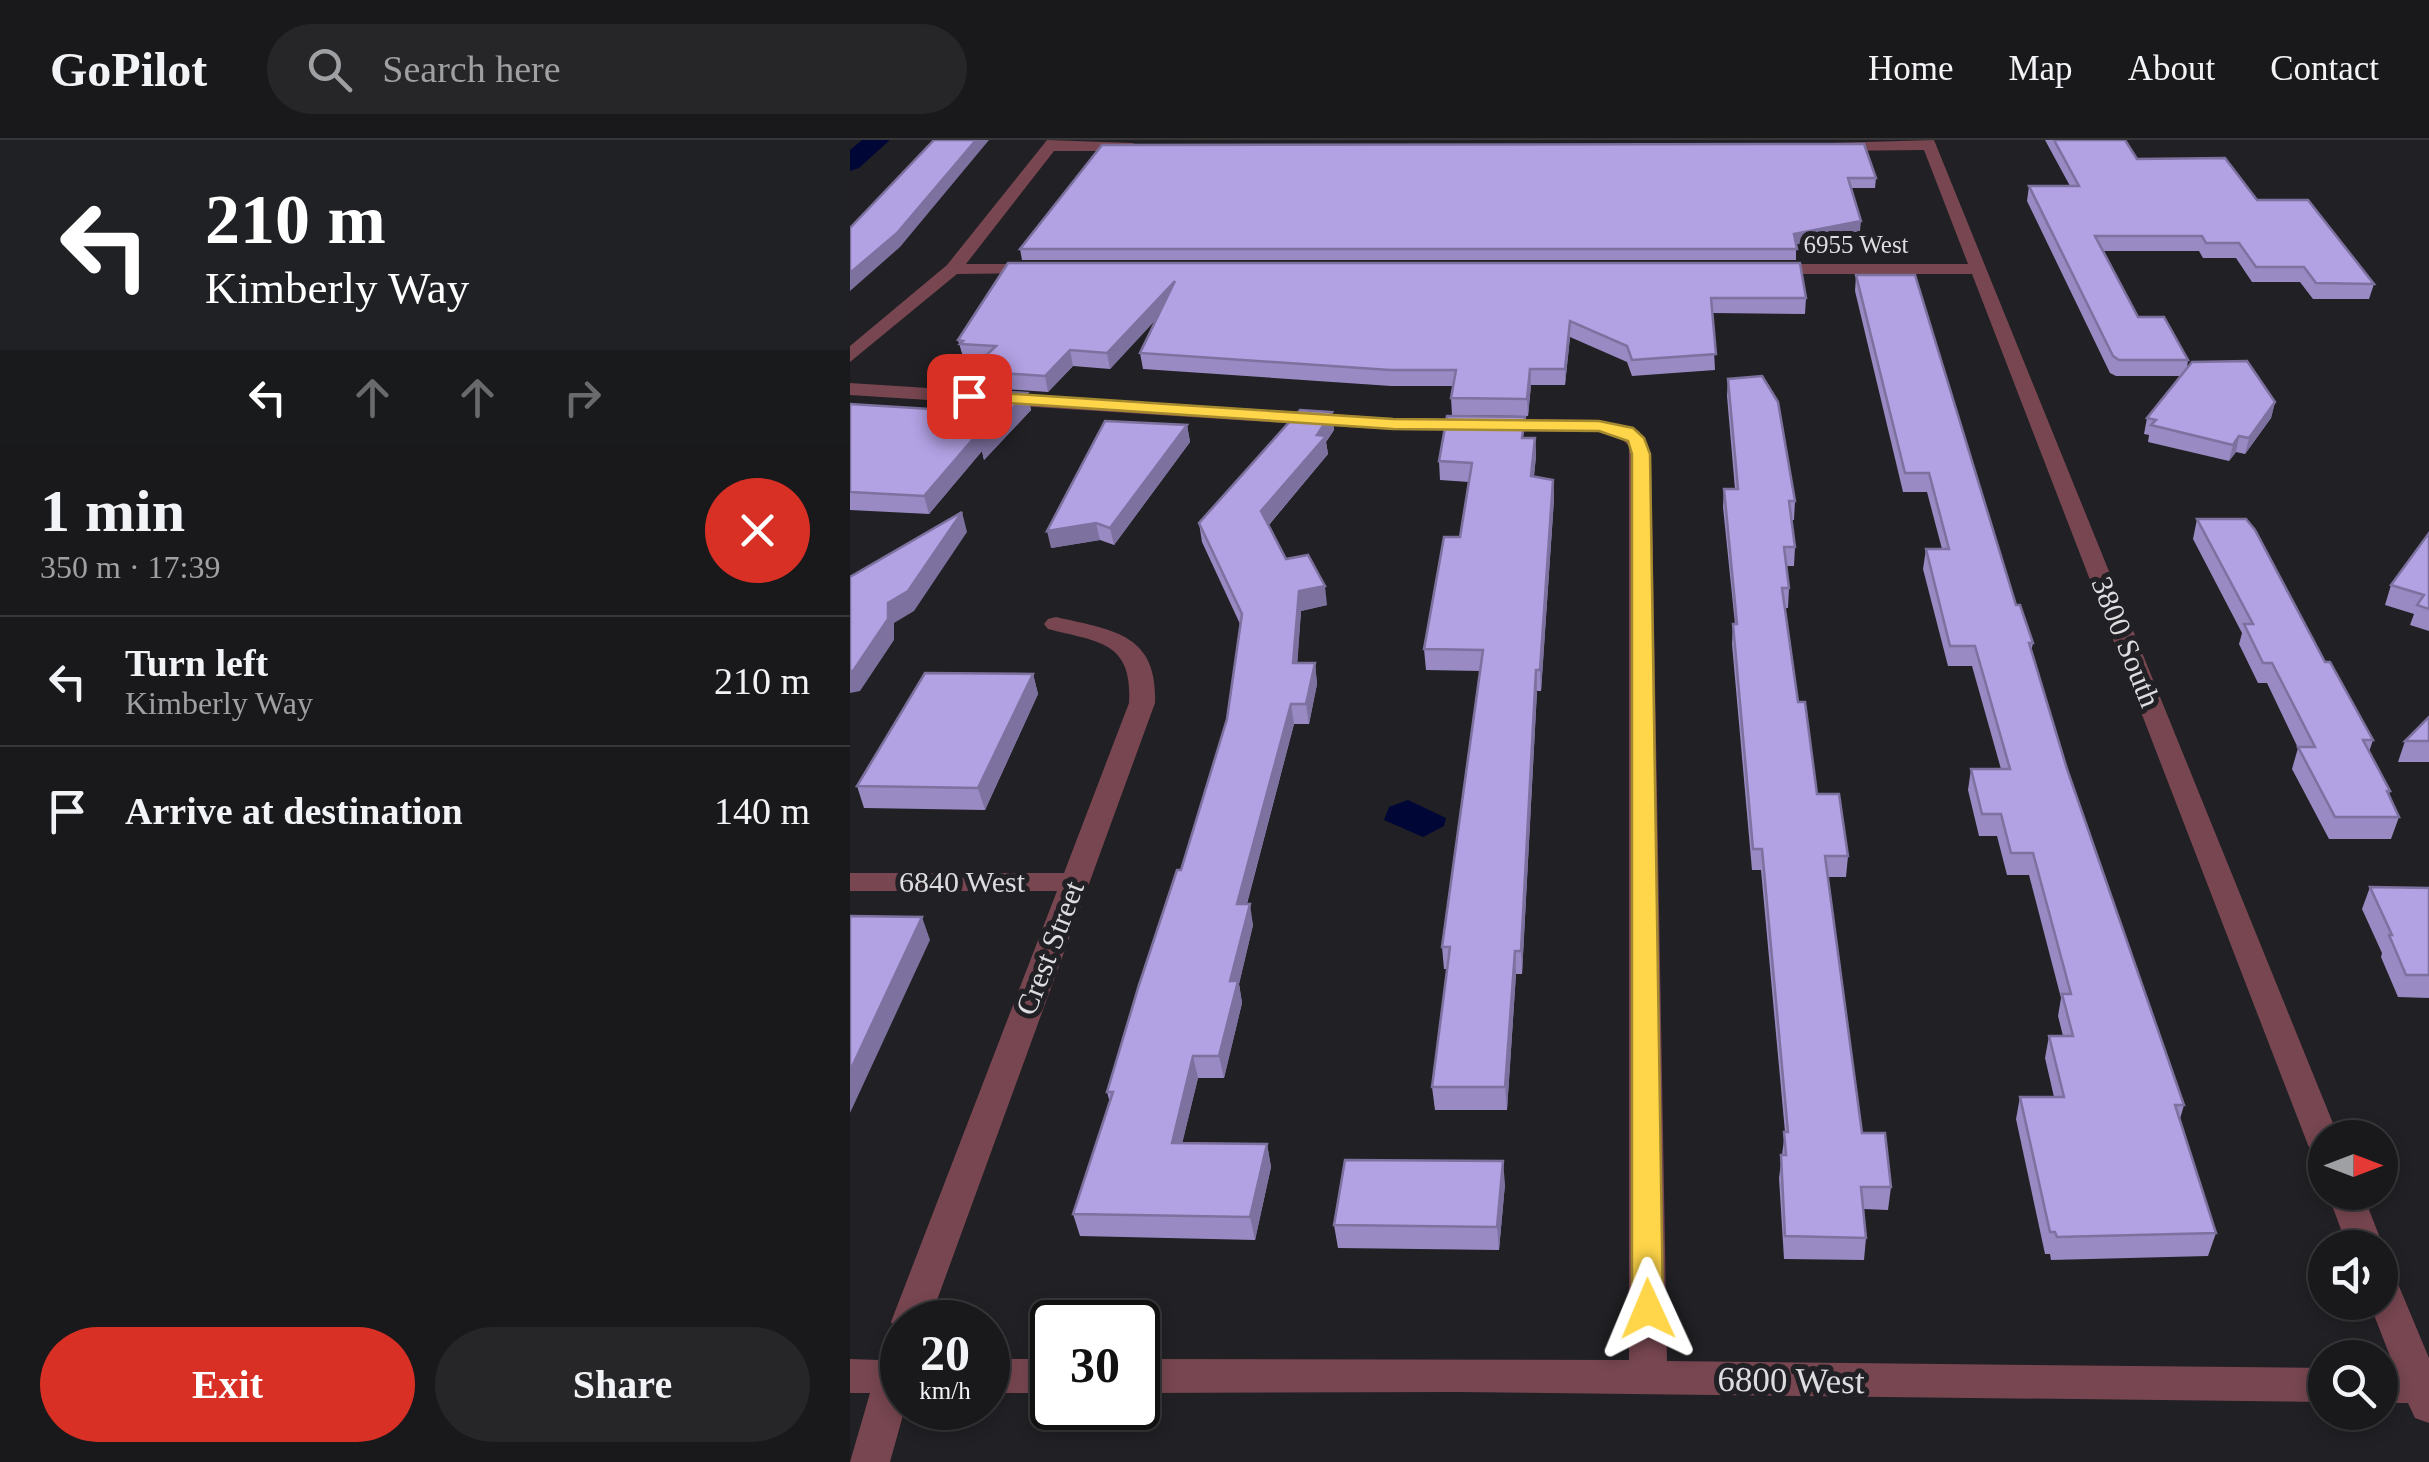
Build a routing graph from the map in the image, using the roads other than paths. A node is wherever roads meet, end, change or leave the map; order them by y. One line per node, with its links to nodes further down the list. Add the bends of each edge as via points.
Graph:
1 (1928, 143): 3 (street); 8 (street, 3800 South)
2 (1052, 144): 4 (street); 5 (street)
3 (1818, 146)
4 (1142, 147)
5 (953, 269): 6 (street); 9 (street)
6 (1046, 269)
7 (1743, 269): 8 (street, 6955 West)
8 (1978, 269): 14 (street, 3800 South)
9 (850, 356)
10 (850, 388): 20 (street, via 1393,424 1582,425 1636,438)
11 (1056, 624): 13 (street, Crest Street, via 1122,644 1144,671 1137,722)
12 (850, 882): 13 (street, 6840 West)
13 (1074, 882): 15 (street, Crest Street)
14 (2315, 1120)
15 (918, 1300)
16 (2395, 1320): 23 (street)
17 (880, 1371): 18 (street)
18 (850, 1376)
19 (1160, 1376): 20 (street, 6800 West)
20 (1648, 1378): 21 (street, 6800 West)
21 (2308, 1385)
22 (2398, 1388): 23 (street)
23 (2426, 1392)
24 (880, 1430): 25 (street)
25 (870, 1462)

